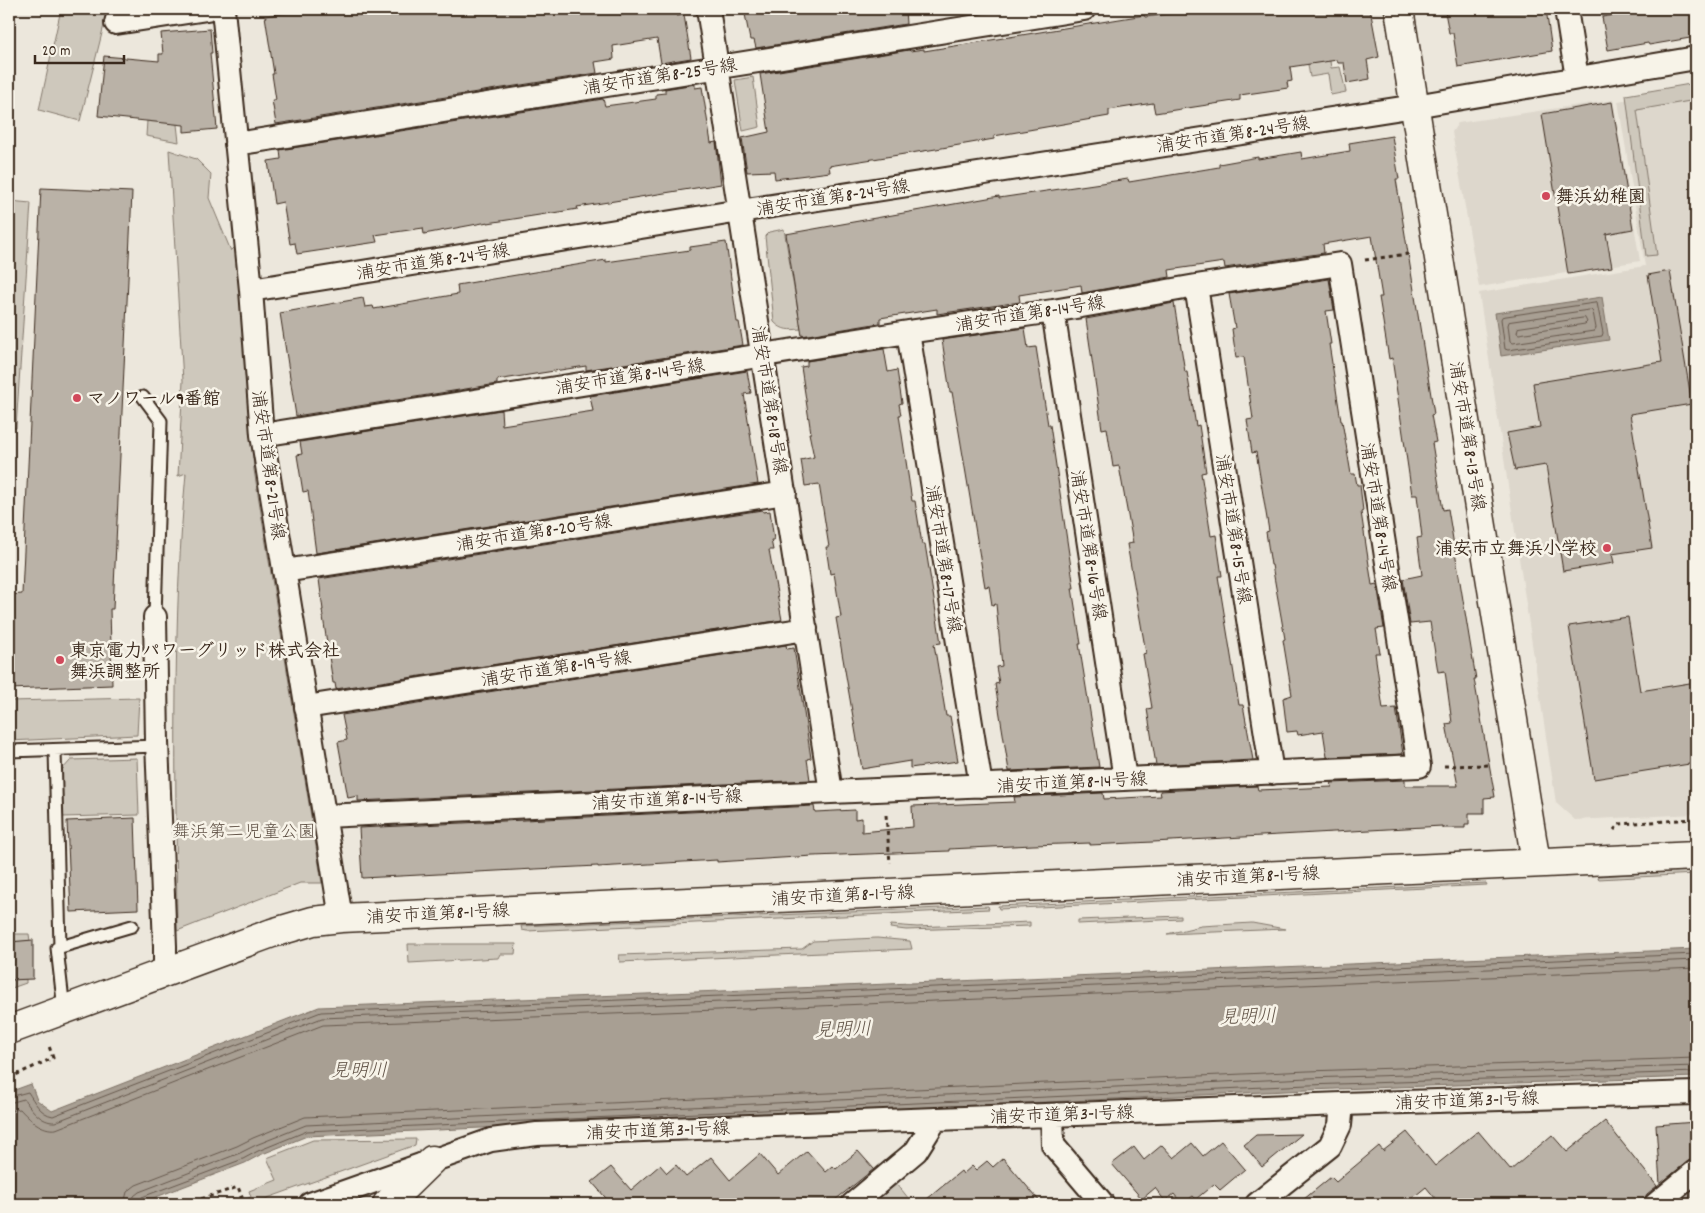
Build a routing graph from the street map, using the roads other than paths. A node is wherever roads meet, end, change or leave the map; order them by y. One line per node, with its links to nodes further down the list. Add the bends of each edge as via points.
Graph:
1 (120, 9): 2 (street, via 116,23)
2 (207, 9)
3 (223, 9): 12 (street, 浦安市道第8-21号線)
4 (708, 9): 9 (street, 浦安市道第8-18号線)
5 (1084, 9): 9 (street, 浦安市道第8-25号線)
6 (1399, 9): 11 (street, 浦安市道第8-13号線)
7 (1566, 9): 10 (street)
8 (1696, 58): 10 (street, 浦安市道第8-24号線)
9 (717, 66): 12 (street, 浦安市道第8-25号線); 13 (street, 浦安市道第8-18号線)
10 (1577, 78): 11 (street, 浦安市道第8-24号線)
11 (1415, 106): 13 (street, 浦安市道第8-24号線); 35 (street, 浦安市道第8-13号線)
12 (236, 144): 15 (street, 浦安市道第8-21号線)
13 (740, 211): 15 (street, 浦安市道第8-24号線); 18 (street, 浦安市道第8-18号線)
14 (1196, 286): 16 (street, 浦安市道第8-14号線); 29 (street, 浦安市道第8-15号線); 29 (street, 浦安市道第8-14号線, via 1340,264 1419,766)
15 (251, 290): 20 (street, 浦安市道第8-21号線)
16 (1053, 311): 17 (street, 浦安市道第8-14号線); 30 (street, 浦安市道第8-16号線)
17 (908, 332): 18 (street, 浦安市道第8-14号線); 31 (street, 浦安市道第8-17号線)
18 (763, 355): 20 (street, 浦安市道第8-14号線); 21 (street, 浦安市道第8-18号線)
19 (143, 397): 23 (lane, via 161,421)
20 (262, 435): 22 (street, 浦安市道第8-21号線)
21 (784, 493): 22 (street, 浦安市道第8-20号線); 24 (street, 浦安市道第8-18号線)
22 (284, 571): 25 (street, 浦安市道第8-21号線)
23 (155, 617): 26 (street)
24 (806, 629): 25 (street, 浦安市道第8-19号線); 32 (street, 浦安市道第8-18号線)
25 (306, 707): 33 (street, 浦安市道第8-21号線)
26 (158, 746): 27 (lane); 39 (street)
27 (55, 750): 28 (lane); 38 (lane)
28 (9, 752)
29 (1272, 773): 30 (street, 浦安市道第8-14号線)
30 (1126, 779): 31 (street, 浦安市道第8-14号線)
31 (981, 786): 32 (street, 浦安市道第8-14号線)
32 (831, 792): 33 (street, 浦安市道第8-14号線)
33 (324, 816): 36 (street, 浦安市道第8-21号線)
34 (1696, 856): 35 (street, 浦安市道第8-1号線)
35 (1536, 862): 36 (street, 浦安市道第8-1号線)
36 (341, 918): 39 (street, 浦安市道第8-1号線, via 313,921 272,933)
37 (132, 926): 38 (lane)
38 (60, 947): 40 (lane, via 57,948)
39 (165, 973): 40 (street, 浦安市道第8-1号線)
40 (64, 1010): 41 (street, 浦安市道第8-1号線)
41 (9, 1030)
42 (1696, 1093): 43 (street, 浦安市道第3-1号線)
43 (1342, 1104): 44 (street, 浦安市道第3-1号線); 52 (street, via 1340,1125 1330,1146)
44 (1052, 1115): 45 (street, 浦安市道第3-1号線); 51 (street, via 1053,1145)
45 (936, 1119): 46 (street, 浦安市道第3-1号線, via 537,1134 491,1140); 50 (street, via 916,1151)
46 (432, 1160): 48 (street, 浦安市道第3-1号線); 49 (street)
47 (1696, 1171): 53 (street)
48 (310, 1204)
49 (387, 1204)
50 (853, 1204)
51 (1103, 1204)
52 (1257, 1204)
53 (1656, 1204)

